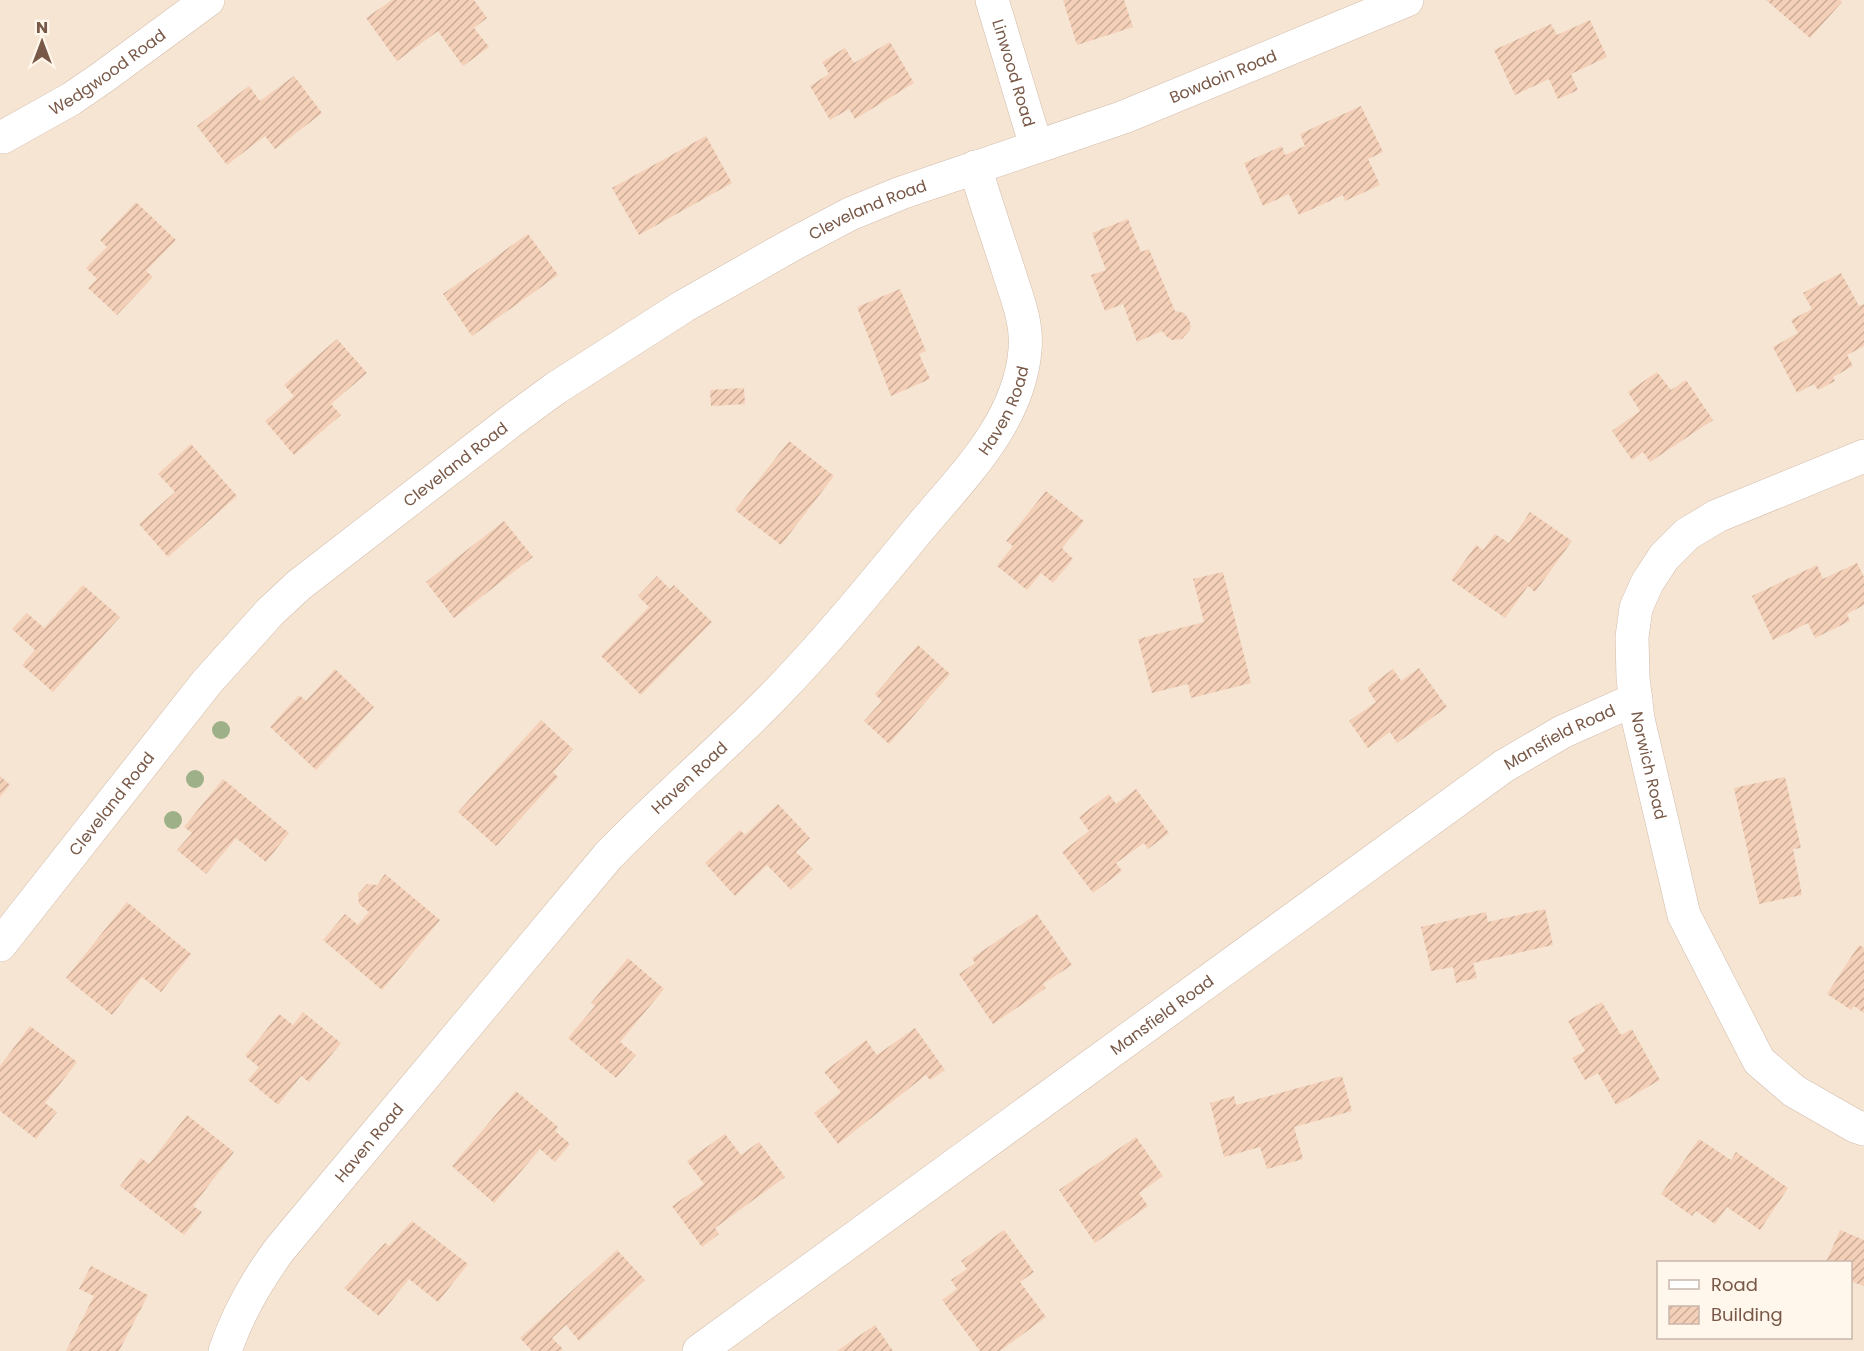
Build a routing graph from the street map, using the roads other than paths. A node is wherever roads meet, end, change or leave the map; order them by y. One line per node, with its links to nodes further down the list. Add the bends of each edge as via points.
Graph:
1 (208, 0): 4 (street, Wedgwood Road, via 79,93)
2 (992, 0): 5 (street, Linwood Road)
3 (1407, 0): 5 (street, Bowdoin Road, via 1154,106)
4 (3, 137)
5 (1036, 146): 6 (street, Cleveland Road)
6 (975, 167): 9 (street, Cleveland Road, via 850,214 684,306 533,405 300,585 263,618 207,682); 11 (street, Haven Road, via 1026,338 1024,366 1015,398 997,431 799,671 608,856 280,1249 249,1296)
7 (1864, 456): 8 (street, Norwich Road, via 1716,516 1675,545 1655,570 1635,608)
8 (1635, 699): 10 (street, Norwich Road, via 1684,915 1759,1061 1794,1090); 12 (street, Mansfield Road, via 1542,742 1504,766)
9 (0, 945)
10 (1864, 1129)
11 (225, 1351)
12 (699, 1351)

